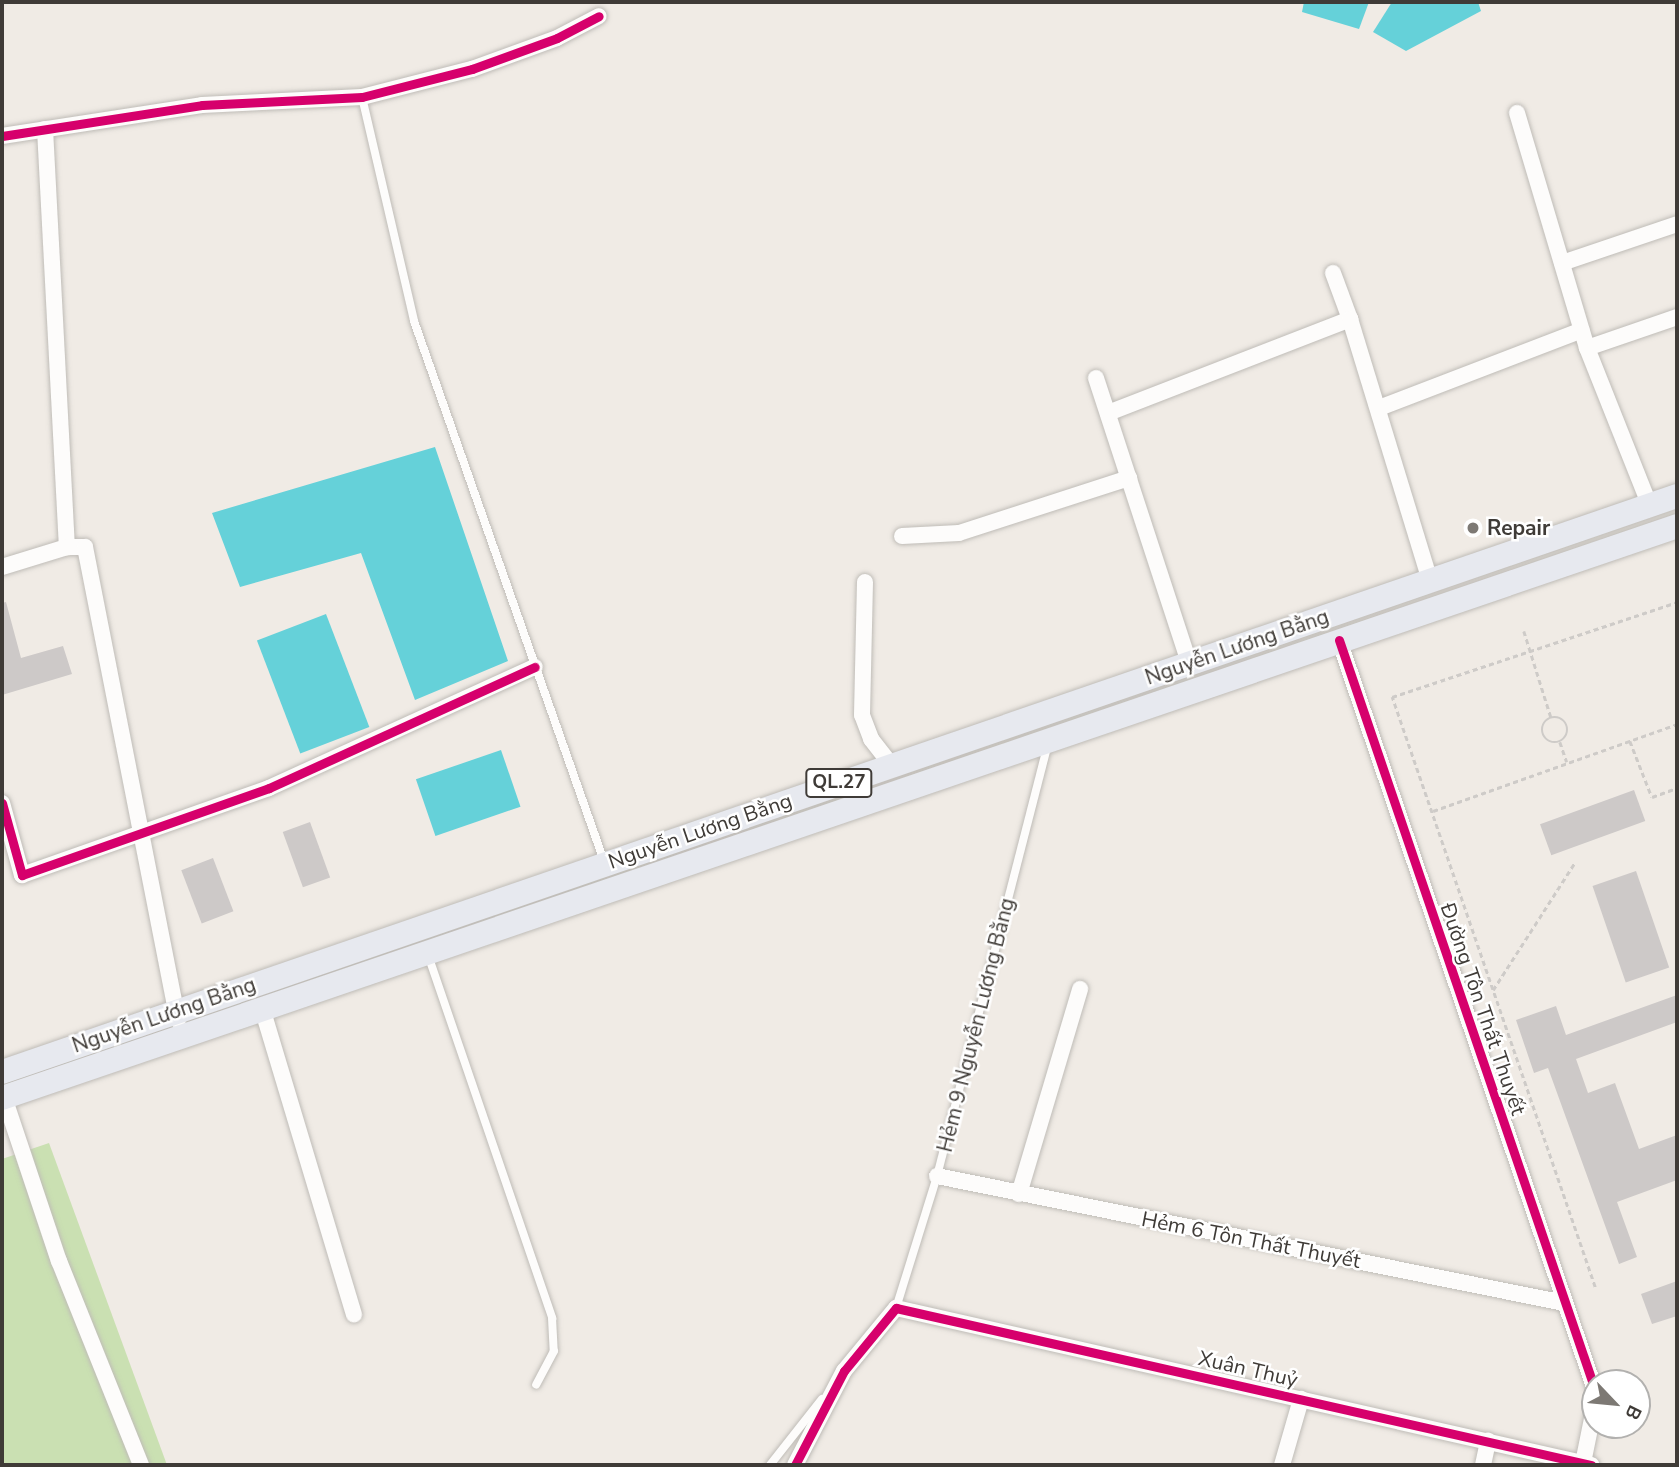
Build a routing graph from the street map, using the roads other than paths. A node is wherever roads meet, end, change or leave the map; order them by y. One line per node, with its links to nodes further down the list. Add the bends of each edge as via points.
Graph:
1 (599, 16): 2 (street, via 494,61)
2 (362, 97): 4 (street, via 202,105); 29 (lane, via 414,321)
3 (1517, 113): 7 (street)
4 (45, 129): 5 (street); 21 (street)
5 (2, 136)
6 (1677, 224): 7 (street)
7 (1562, 263): 11 (street)
8 (1333, 273): 10 (street)
9 (1677, 317): 12 (street)
10 (1350, 319): 14 (street); 15 (street)
11 (1582, 330): 12 (street); 14 (street)
12 (1587, 348): 18 (street)
13 (1096, 378): 15 (street)
14 (1378, 408): 24 (street)
15 (1108, 413): 16 (street)
16 (1129, 478): 20 (street, via 959,533); 28 (street)
17 (1677, 496): 18 (main road, Nguyễn Lương Bằng / QL.27)
18 (1650, 506): 22 (main road, Nguyễn Lương Bằng / QL.27)
19 (1677, 526): 26 (main road, Nguyễn Lương Bằng / QL.27)
20 (902, 536)
21 (67, 547): 23 (street); 33 (street, via 85,547)
22 (1498, 558): 24 (main road, Nguyễn Lương Bằng / QL.27); 26 (main road)
23 (2, 567)
24 (1430, 581): 28 (main road, Nguyễn Lương Bằng / QL.27)
25 (865, 582): 31 (street, via 862,715 871,739)
26 (1506, 582): 27 (main road, Nguyễn Lương Bằng / QL.27)
27 (1339, 640): 30 (main road, Nguyễn Lương Bằng / QL.27); 44 (street, Đường Tôn Thất Thuyết)
28 (1189, 663): 31 (main road, Nguyễn Lương Bằng / QL.27)
29 (535, 667): 33 (street, via 270,788); 34 (lane)
30 (1050, 739): 35 (main road, Nguyễn Lương Bằng / QL.27); 42 (lane, Hẻm 9 Nguyễn Lương Bằng)
31 (891, 765): 34 (main road, Nguyễn Lương Bằng / QL.27)
32 (2, 803): 33 (street, via 22,875)
33 (141, 836): 38 (street)
34 (604, 863): 38 (main road, Nguyễn Lương Bằng / QL.27)
35 (427, 952): 37 (main road, Nguyễn Lương Bằng / QL.27); 49 (lane, via 552,1318 554,1351)
36 (1080, 989): 43 (street)
37 (262, 1008): 39 (main road, Nguyễn Lương Bằng / QL.27); 46 (street)
38 (175, 1011): 39 (street); 40 (main road, Nguyễn Lương Bằng / QL.27)
39 (183, 1035): 41 (main road, Nguyễn Lương Bằng / QL.27)
40 (2, 1072)
41 (3, 1098): 54 (street, via 59,1261)
42 (937, 1176): 43 (street, Hẻm 6 Tôn Thất Thuyết); 45 (lane, Hẻm 9 Nguyễn Lương Bằng)
43 (1019, 1194): 44 (street, Hẻm 6 Tôn Thất Thuyết)
44 (1564, 1303): 47 (street, Đường Tôn Thất Thuyết)
45 (897, 1308): 48 (street); 50 (street, Xuân Thuỷ)
46 (354, 1315)
47 (1588, 1369)
48 (844, 1371): 55 (lane); 56 (street)
49 (536, 1385)
50 (1301, 1399): 52 (street, Xuân Thuỷ); 57 (street)
51 (1590, 1439): 53 (street)
52 (1488, 1441): 53 (street, Xuân Thuỷ); 58 (street)
53 (1587, 1464)
54 (141, 1465)
55 (770, 1465)
56 (795, 1465)
57 (1282, 1465)
58 (1483, 1465)

